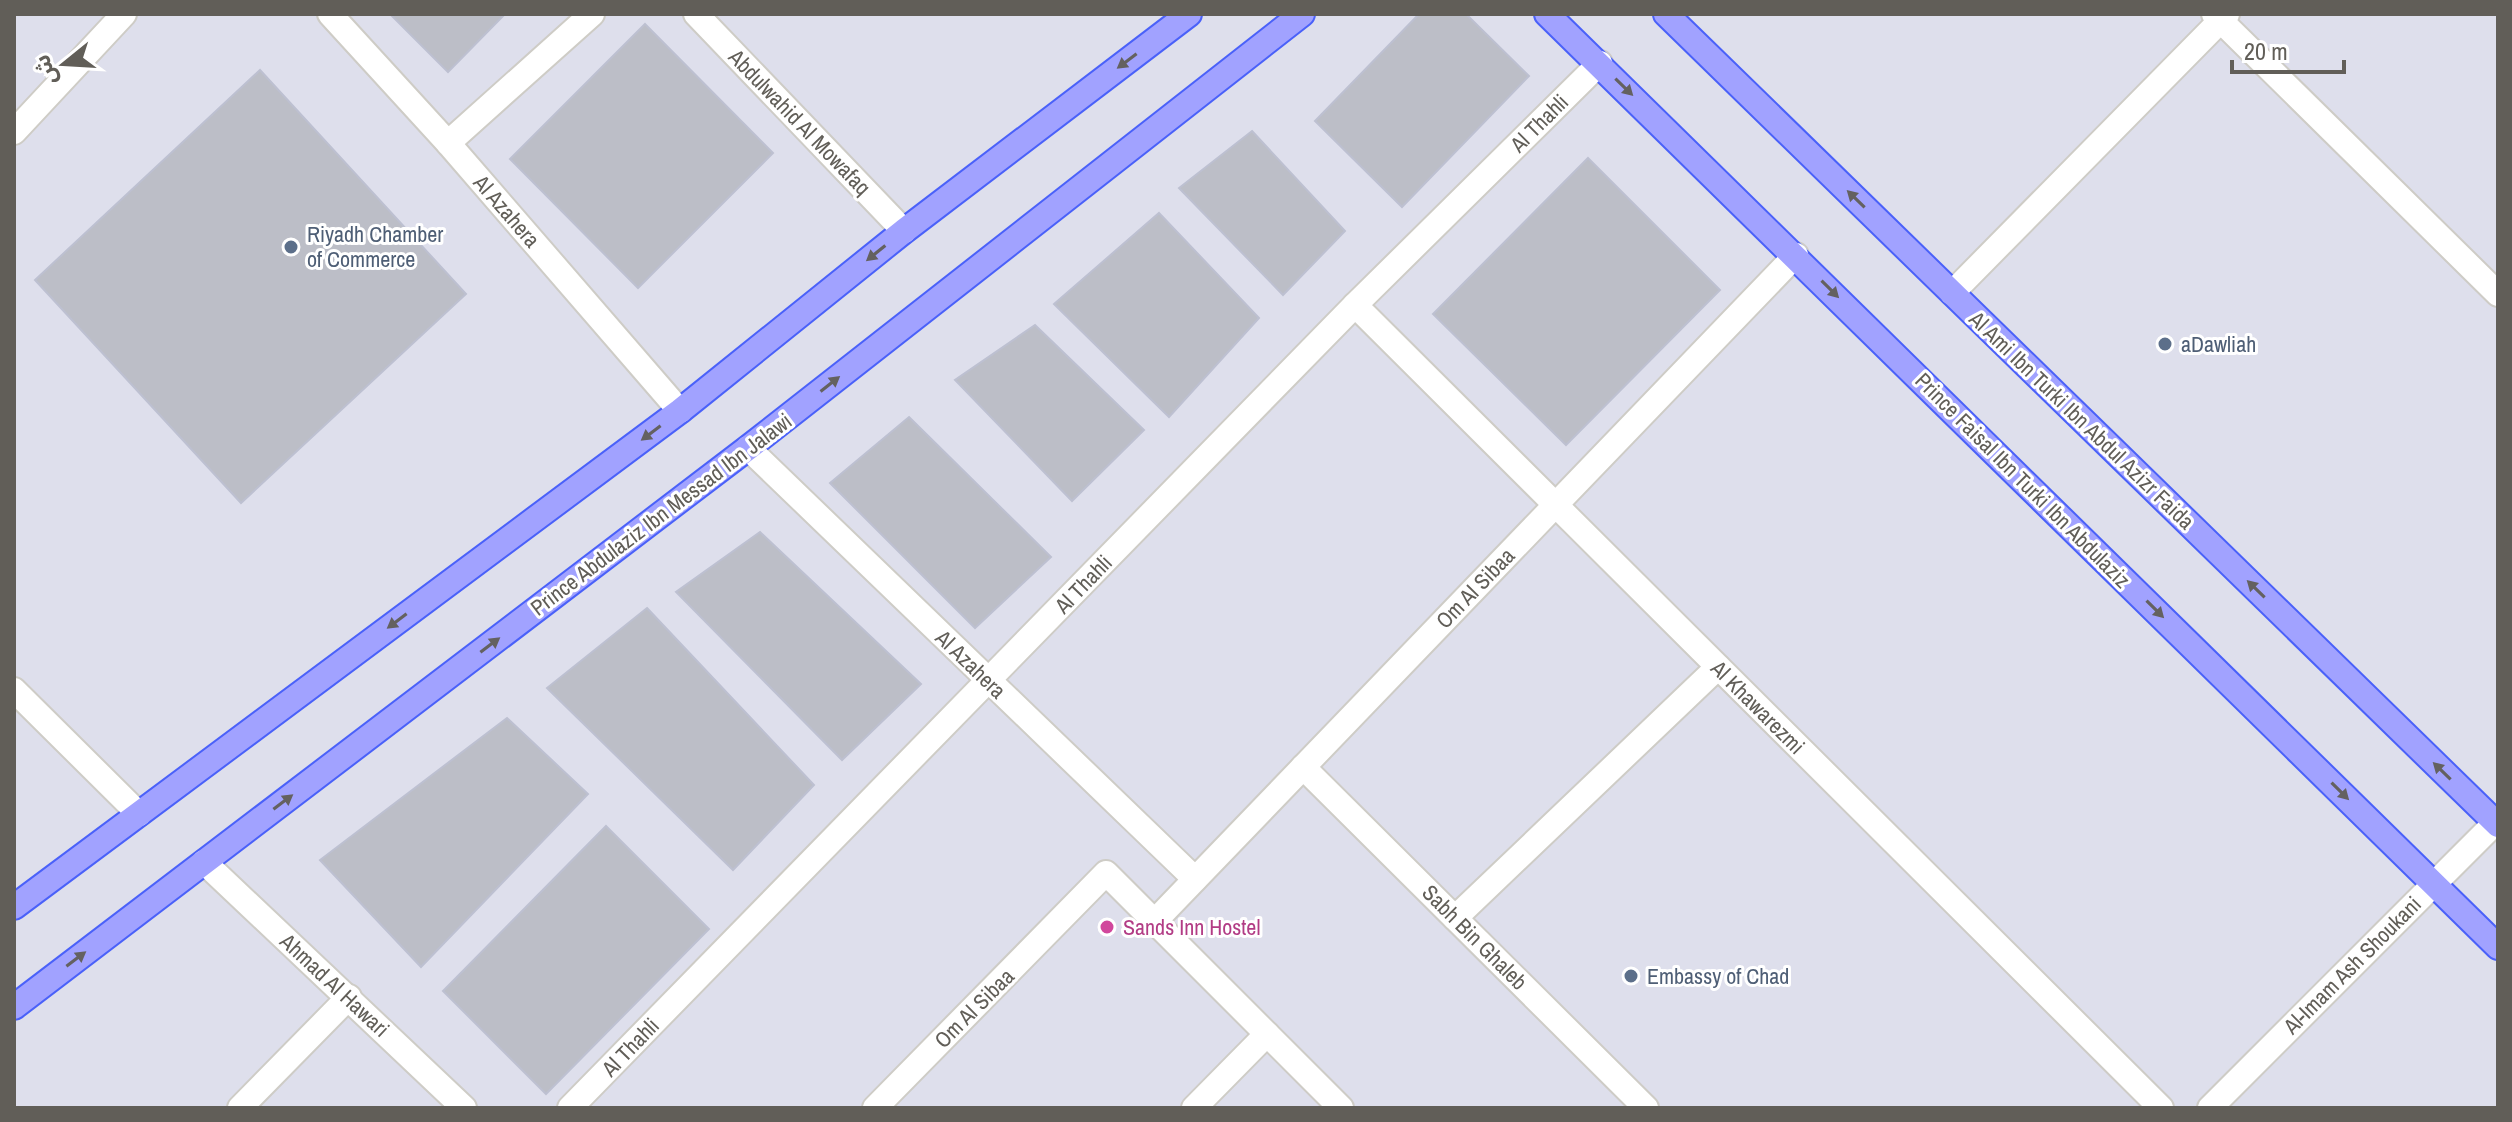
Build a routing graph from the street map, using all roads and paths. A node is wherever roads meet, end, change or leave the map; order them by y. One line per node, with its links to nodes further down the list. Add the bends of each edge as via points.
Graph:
1 (124, 14): 11 (street)
2 (330, 14): 12 (street, Al Azahera)
3 (592, 14): 12 (street)
4 (696, 14): 13 (street, Abdulwahid Al Mowafaq)
5 (1189, 14): 13 (main road, one-way to 13)
6 (1302, 14): 19 (main road, Prince Abdulaziz Ibn Messad Ibn Jalawi, one-way to 6)
7 (1547, 14): 10 (main road, Prince Faisal Ibn Turki Ibn Abdulaziz)
8 (1666, 14): 15 (main road, Al Ami Ibn Turki Ibn Abdul Azizr Faida, one-way to 8)
9 (2220, 16): 15 (street); 16 (street)
10 (1600, 63): 14 (main road, Prince Faisal Ibn Turki Ibn Abdulaziz, one-way to 14); 17 (street, Al Thahli)
11 (14, 132)
12 (448, 143): 18 (street, Al Azahera)
13 (904, 231): 18 (main road, one-way to 18)
14 (1796, 255): 20 (street, Om Al Sibaa); 29 (main road, Prince Faisal Ibn Turki Ibn Abdulaziz, one-way to 29)
15 (1952, 293): 26 (main road, Al Ami Ibn Turki Ibn Abdul Azizr Faida, one-way to 15)
16 (2498, 294)
17 (1355, 305): 20 (street, Al Khawarezmi); 22 (street, Al Thahli)
18 (680, 411): 25 (main road, one-way to 25)
19 (748, 448): 22 (street, Al Azahera); 27 (main road, Prince Abdulaziz Ibn Messad Ibn Jalawi, one-way to 19)
20 (1555, 504): 21 (street, Al Khawarezmi); 24 (street, Om Al Sibaa)
21 (1718, 667): 31 (street); 44 (street, Al Khawarezmi)
22 (988, 681): 28 (street, Al Azahera); 39 (street, Al Thahli)
23 (14, 690): 25 (street)
24 (1303, 767): 28 (street, Om Al Sibaa); 31 (street, Sabh Bin Ghaleb)
25 (139, 814): 30 (main road)
26 (2497, 824): 29 (street, Al-Imam Ash Shoukani)
27 (204, 862): 34 (street, Ahmad Al Hawari); 35 (main road, Prince Abdulaziz Ibn Messad Ibn Jalawi, one-way to 27)
28 (1195, 879): 32 (street, Om Al Sibaa)
29 (2433, 883): 33 (main road, Prince Faisal Ibn Turki Ibn Abdulaziz); 45 (street, Al-Imam Ash Shoukani)
30 (14, 907)
31 (1455, 918): 43 (street, Sabh Bin Ghaleb)
32 (1155, 921): 36 (street); 40 (street, Om Al Sibaa, via 1106,873)
33 (2498, 947)
34 (349, 997): 37 (street); 38 (street, Ahmad Al Hawari)
35 (14, 1007)
36 (1267, 1034): 41 (street); 42 (street)
37 (240, 1108)
38 (464, 1108)
39 (570, 1108)
40 (875, 1108)
41 (1194, 1108)
42 (1341, 1108)
43 (1646, 1108)
44 (2161, 1108)
45 (2210, 1108)

